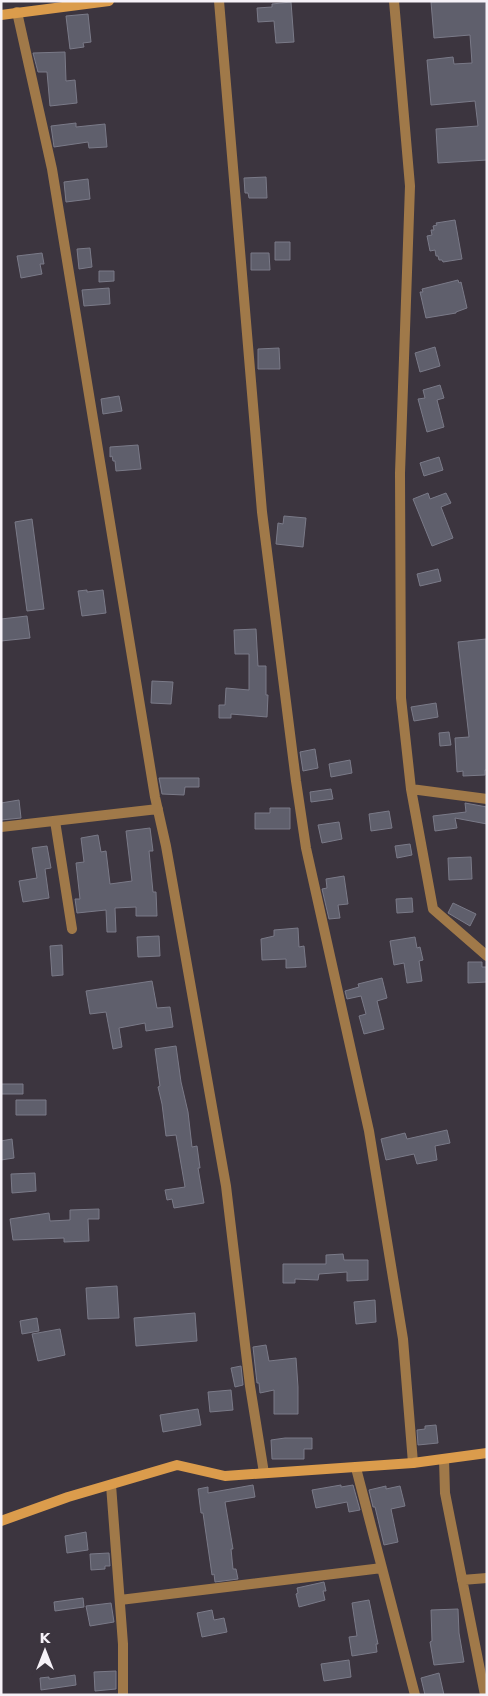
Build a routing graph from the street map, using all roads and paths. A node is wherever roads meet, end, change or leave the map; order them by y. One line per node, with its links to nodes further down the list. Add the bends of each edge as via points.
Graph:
1 (108, 1): 4 (street)
2 (218, 1): 15 (street, via 262,512 296,781 306,848 369,1131 403,1339)
3 (394, 1): 6 (street, via 410,186 400,473 401,698)
4 (17, 12): 5 (street); 8 (street, via 52,168)
5 (1, 15)
6 (411, 789): 7 (street); 12 (street, via 433,909)
7 (487, 799)
8 (158, 809): 9 (street); 17 (street, via 226,1186)
9 (55, 821): 10 (street); 11 (street)
10 (1, 828)
11 (72, 929)
12 (487, 956)
13 (487, 1453): 14 (street)
14 (444, 1460): 15 (street); 22 (street, via 445,1493)
15 (413, 1464): 16 (street)
16 (356, 1468): 17 (street); 20 (street)
17 (264, 1473): 18 (street, via 225,1476 177,1465)
18 (111, 1484): 19 (street); 23 (street)
19 (1, 1521)
20 (382, 1568): 23 (street); 25 (street)
21 (487, 1578): 22 (street)
22 (462, 1580): 26 (street)
23 (120, 1600): 24 (street)
24 (123, 1695)
25 (415, 1695)
26 (485, 1695)

